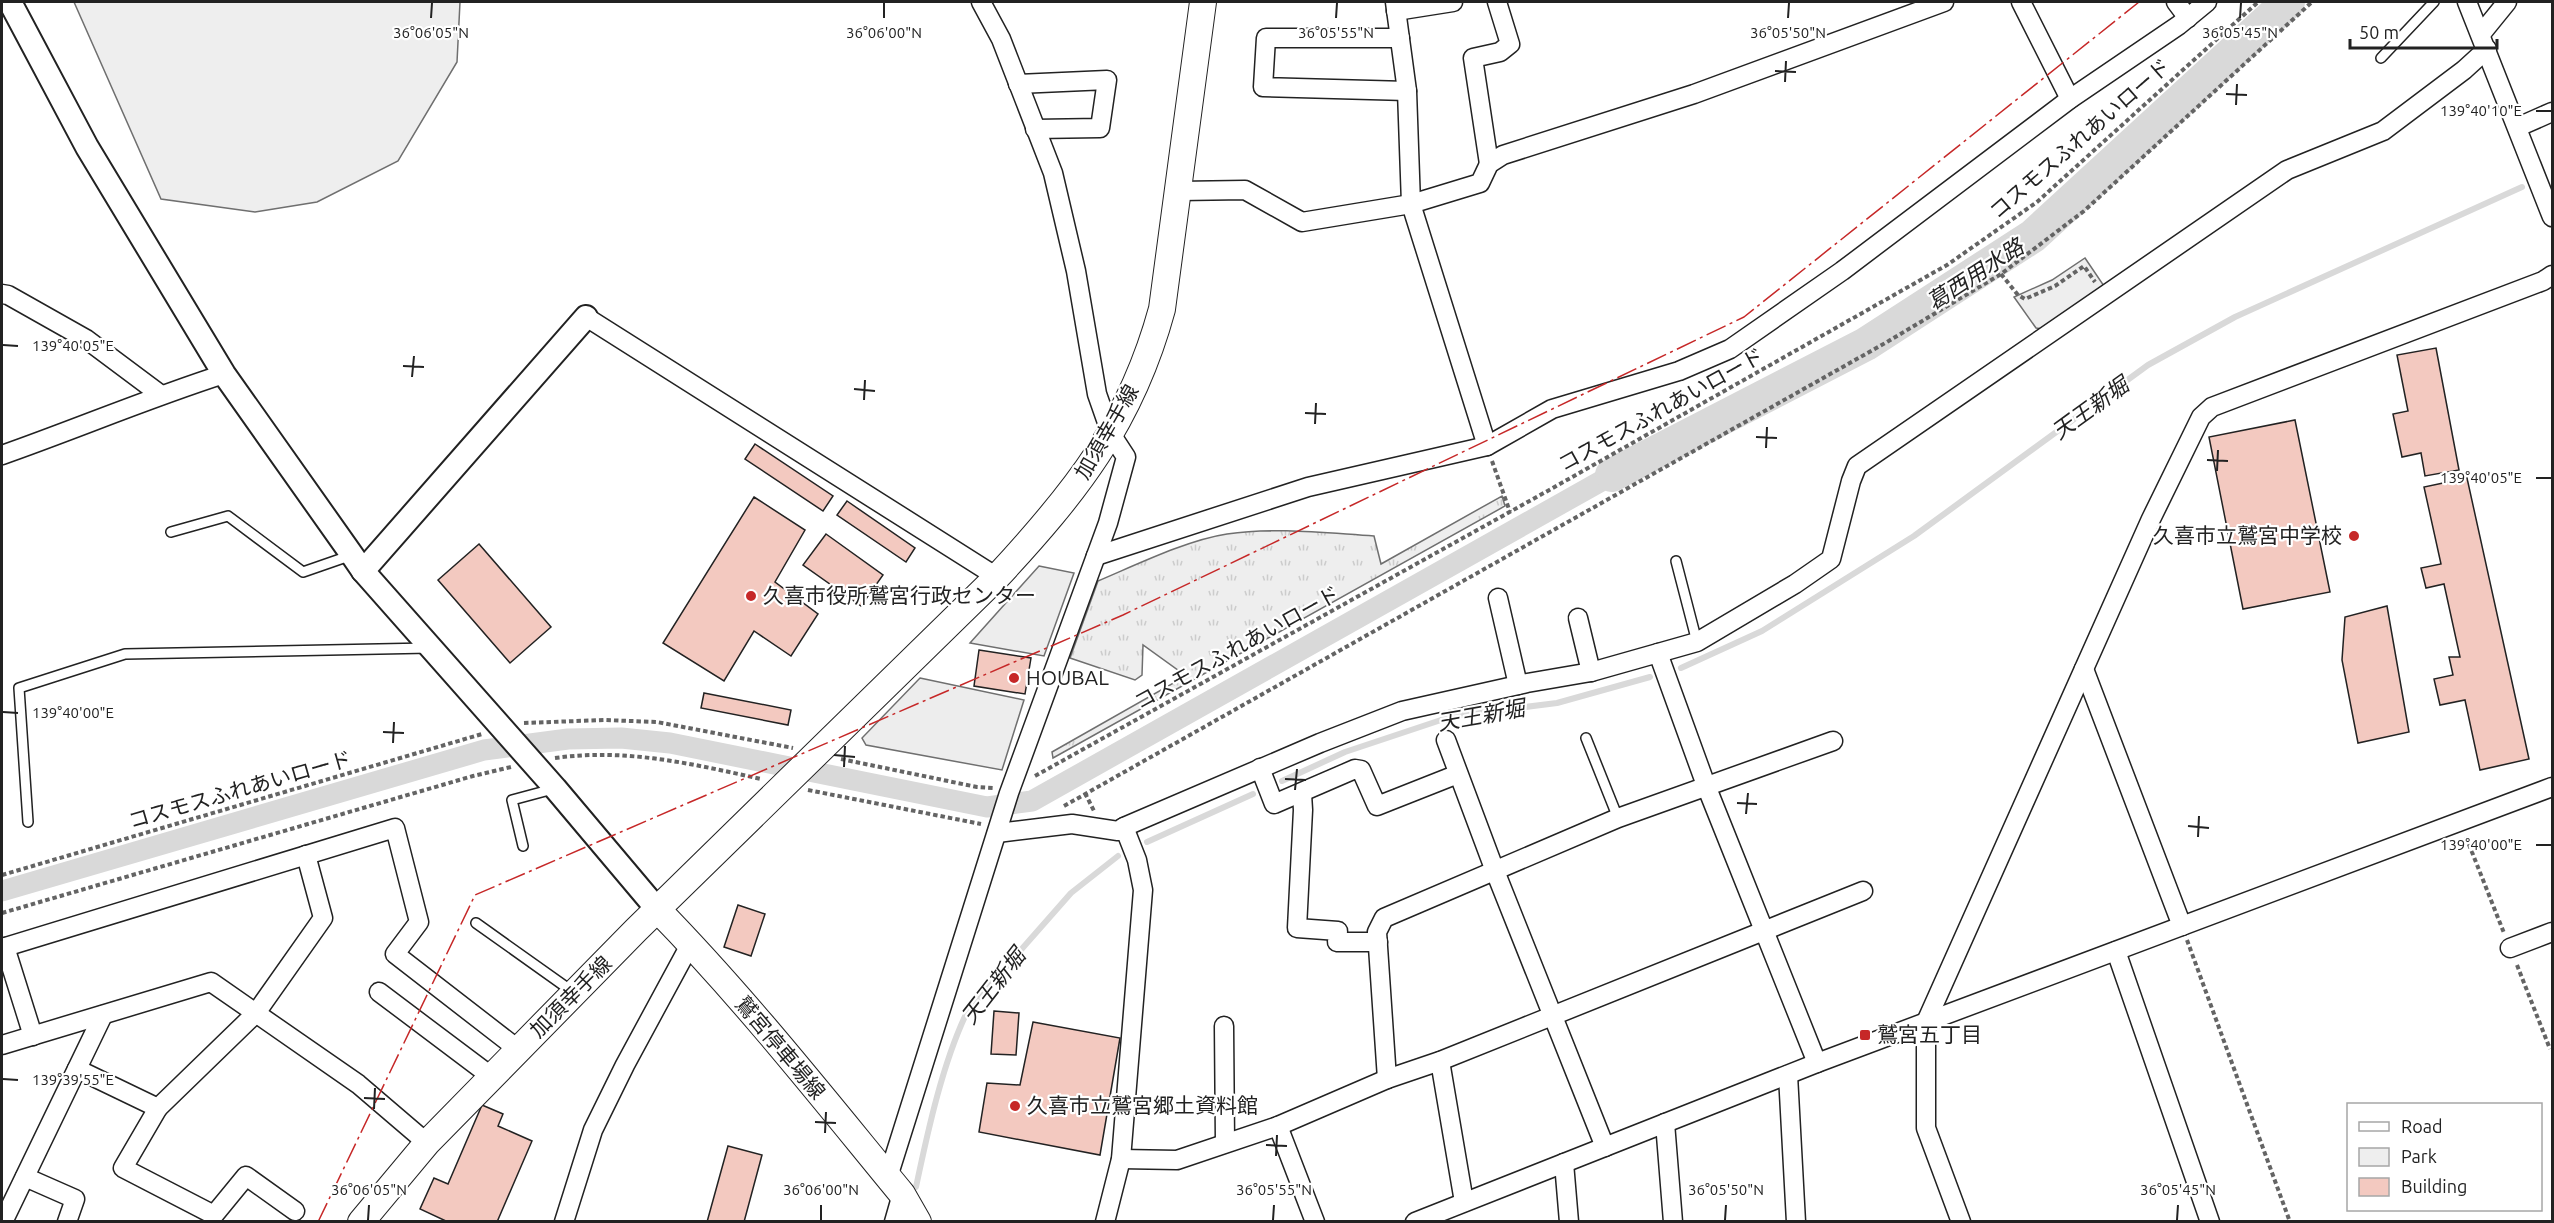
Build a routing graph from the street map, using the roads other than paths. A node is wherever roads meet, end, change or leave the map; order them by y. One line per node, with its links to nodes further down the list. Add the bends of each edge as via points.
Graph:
1 (10, 2): 31 (street, via 87,147)
2 (981, 2): 18 (street, via 1001,39)
3 (1203, 2): 25 (main road, 加須幸手線)
4 (1453, 2): 13 (street)
5 (1497, 2): 24 (street, via 1510,44 1500,52 1473,58)
6 (1944, 2): 24 (street, via 1694,94 1503,155)
7 (2021, 2): 20 (street)
8 (2176, 2): 14 (street)
9 (2207, 2): 14 (street)
10 (2434, 2): 17 (lane)
11 (2467, 2): 16 (street)
12 (2507, 2): 16 (street)
13 (1395, 6): 15 (street)
14 (2188, 18): 20 (street)
15 (1400, 38): 19 (street); 19 (street, via 1266,38 1263,87)
16 (2484, 41): 22 (street); 43 (street, via 2464,70 2382,131 2287,170 1857,466 1831,560)
17 (2381, 58)
18 (1018, 84): 23 (street); 23 (street, via 1107,80 1100,128)
19 (1407, 91): 26 (street)
20 (2070, 99): 34 (street, via 1842,271 1730,349 1679,371 1552,409)
21 (2553, 112): 22 (street)
22 (2518, 127): 27 (street)
23 (1035, 129): 33 (street, via 1053,173 1076,271 1097,394)
24 (1490, 164): 26 (street, via 1480,183)
25 (1179, 191): 26 (street, via 1245,190 1302,222); 33 (main road, 加須幸手線, via 1162,309 1151,349)
26 (1411, 204): 34 (street)
27 (2553, 217)
28 (2553, 275): 46 (street, via 2212,407 2201,417)
29 (2, 294): 32 (street, via 86,339)
30 (586, 317): 39 (street); 40 (street)
31 (224, 374): 32 (street); 39 (street)
32 (161, 394): 35 (street)
33 (1111, 434): 37 (street, via 1126,457); 40 (main road, 加須幸手線, via 1059,508)
34 (1487, 446): 37 (street, via 1308,487)
35 (2, 455)
36 (171, 532): 39 (lane, via 228,516 303,572)
37 (1096, 556): 60 (street, via 1005,790)
38 (1676, 561): 43 (lane)
39 (358, 563): 44 (street)
40 (997, 577): 66 (main road, 加須幸手線)
41 (1498, 598): 48 (street)
42 (1578, 618): 47 (street)
43 (1697, 642): 45 (street)
44 (431, 648): 55 (street); 59 (lane, via 125,654 19,688)
45 (1658, 653): 47 (street); 56 (street)
46 (2084, 669): 68 (street); 81 (street)
47 (1591, 672): 48 (street)
48 (1518, 685): 52 (street, via 1402,711)
49 (1586, 738): 58 (lane)
50 (1446, 740): 53 (street)
51 (1833, 741): 56 (street)
52 (1260, 768): 57 (street, via 1274,804); 61 (street)
53 (1458, 774): 57 (street, via 1377,806 1361,770); 64 (street)
54 (2553, 787): 68 (street)
55 (555, 788): 62 (lane, via 512,800); 66 (street)
56 (1707, 788): 58 (street); 69 (street)
57 (1302, 794): 71 (street, via 1297,928 1338,931 1337,942)
58 (1618, 818): 64 (street)
59 (28, 822)
60 (996, 826): 61 (street, via 1072,824 1118,831); 101 (street)
61 (1124, 827): 98 (street, via 1143,890)
62 (523, 846)
63 (306, 855): 73 (street); 78 (street, via 322,918); 85 (street, via 395,828 419,922 395,954)
64 (1495, 871): 71 (street, via 1384,918 1377,932); 79 (street)
65 (1863, 891): 69 (street)
66 (657, 909): 72 (main road, 鷲宮停車場線); 77 (main road, 加須幸手線)
67 (476, 923): 77 (lane)
68 (2182, 926): 75 (street)
69 (1766, 931): 79 (street); 87 (street)
70 (2553, 932): 74 (street)
71 (1378, 942): 91 (street)
72 (691, 944): 101 (main road, 鷲宮停車場線); 109 (street, via 593,1130)
73 (3, 948): 83 (street)
74 (2510, 948)
75 (2116, 951): 81 (street); 119 (street)
76 (379, 992): 90 (street)
77 (575, 993): 85 (main road, 加須幸手線)
78 (256, 1013): 80 (street, via 211,982); 92 (street); 95 (street, via 358,1084)
79 (1553, 1014): 86 (street); 97 (street)
80 (103, 1015): 83 (street); 88 (street)
81 (1926, 1022): 87 (street); 118 (street, via 1926,1128)
82 (1224, 1026): 96 (street)
83 (33, 1036): 84 (street)
84 (2, 1046)
85 (519, 1050): 90 (main road, 加須幸手線)
86 (1440, 1061): 91 (street); 102 (street)
87 (1817, 1063): 89 (street)
88 (77, 1069): 92 (street); 100 (street)
89 (1788, 1075): 93 (street); 117 (street)
90 (492, 1077): 95 (main road, 加須幸手線)
91 (1387, 1079): 94 (street)
92 (158, 1108): 105 (street, via 123,1168)
93 (1665, 1123): 97 (street); 116 (street)
94 (1278, 1126): 96 (street); 113 (street)
95 (427, 1143): 108 (main road, 加須幸手線)
96 (1225, 1143): 98 (street, via 1177,1160)
97 (1605, 1147): 99 (street)
98 (1121, 1160): 112 (street)
99 (1564, 1163): 102 (street); 115 (street)
100 (25, 1177): 106 (street); 107 (street, via 75,1199)
101 (895, 1185): 110 (street); 111 (main road, 鷲宮停車場線)
102 (1464, 1202): 104 (street)
103 (295, 1211): 105 (street, via 246,1176)
104 (1442, 1216): 114 (street)
105 (213, 1218)
106 (3, 1221)
107 (68, 1221)
108 (361, 1221)
109 (564, 1221)
110 (894, 1221)
111 (918, 1221)
112 (1105, 1221)
113 (1315, 1221)
114 (1415, 1221)
115 (1569, 1221)
116 (1672, 1221)
117 (1796, 1221)
118 (1961, 1221)
119 (2210, 1221)

